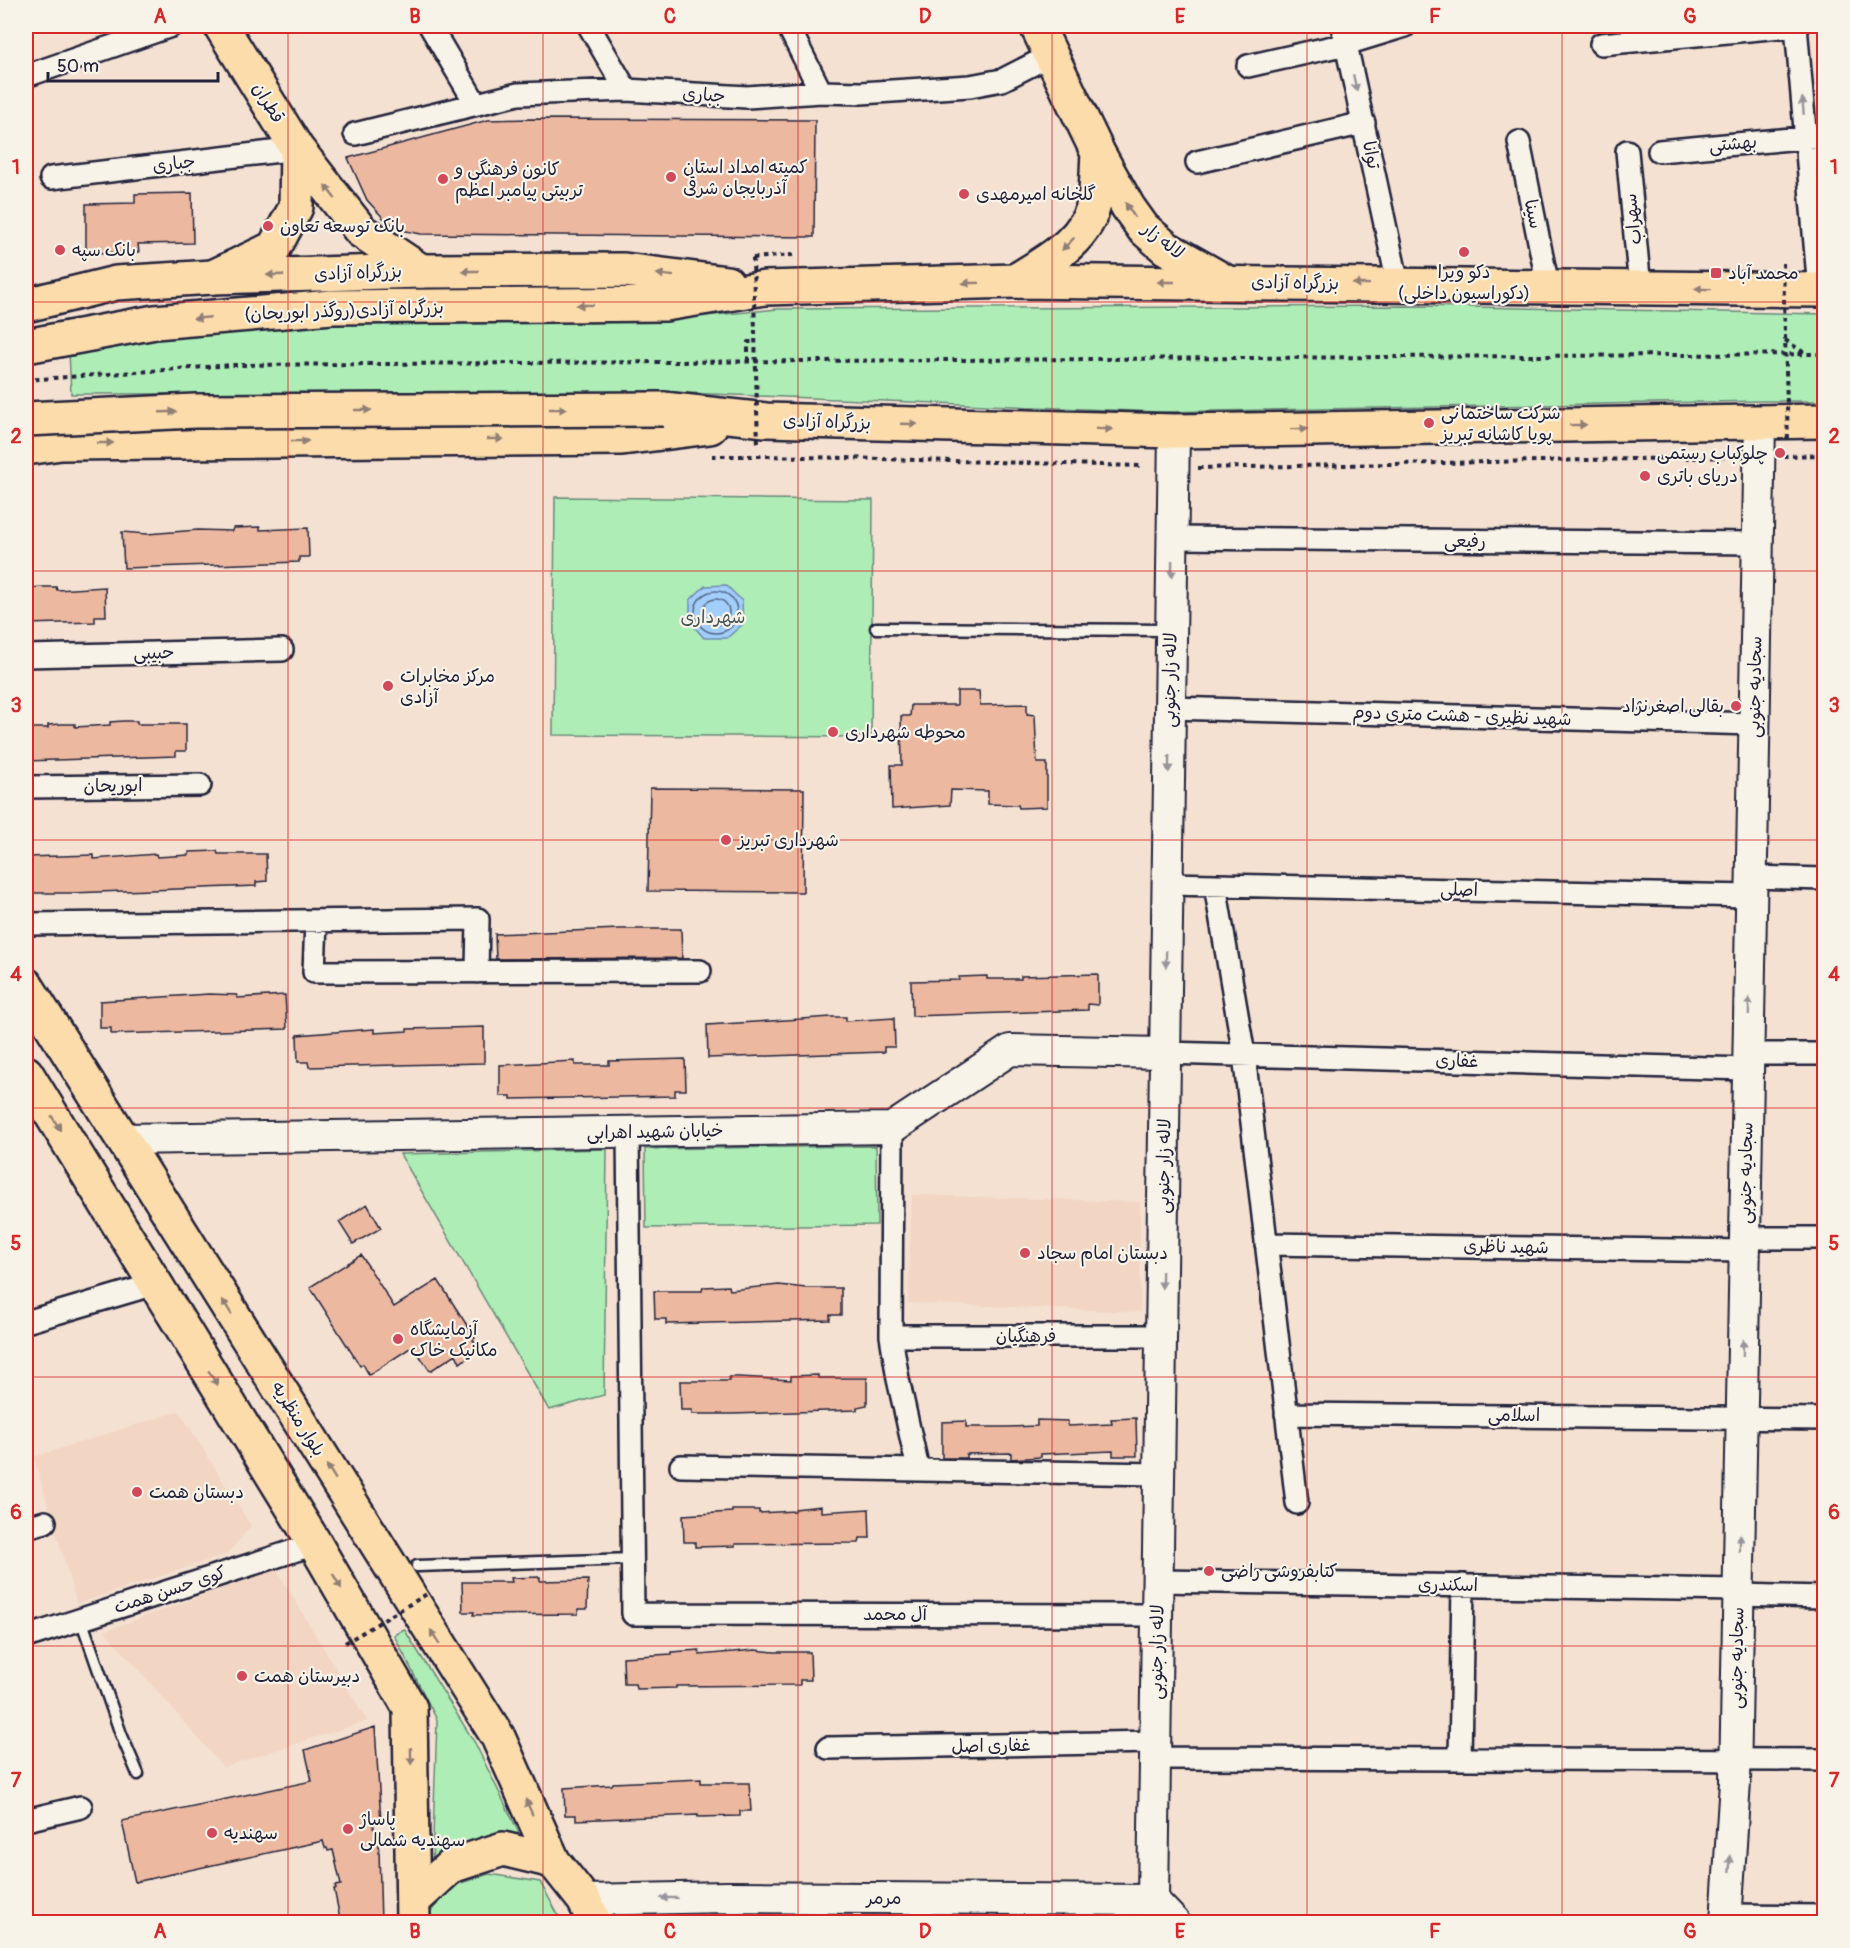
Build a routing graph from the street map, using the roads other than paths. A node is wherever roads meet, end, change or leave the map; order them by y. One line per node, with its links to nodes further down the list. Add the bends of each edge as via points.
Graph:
1 (171, 26): 12 (street)
2 (221, 26): 20 (main road, قطران)
3 (430, 26): 15 (street)
4 (589, 26): 13 (street)
5 (788, 26): 14 (street)
6 (1405, 26): 9 (street)
7 (1794, 26): 10 (street); 18 (street, one-way to 7)
8 (1047, 35): 14 (street, جباری, via 1002,80 970,86); 23 (main road, لاله زار)
9 (1344, 35): 11 (street); 16 (street, توانا, one-way to 16)
10 (1602, 45)
11 (1248, 66)
12 (26, 76)
13 (626, 90): 14 (street, جباری, via 747,98); 15 (street, جباری, via 518,94)
14 (821, 92)
15 (476, 104): 17 (street, جباری)
16 (1364, 123): 24 (street); 31 (street, توانا)
17 (355, 134)
18 (1815, 137): 22 (street, بهشتی); 34 (street)
19 (1519, 142): 32 (street, سینا)
20 (297, 149): 25 (street, جباری); 26 (main road, قطران, one-way to 20, via 361,231); 28 (main road, via 296,207 274,248)
21 (1627, 151): 33 (street, سهراب)
22 (1659, 151)
23 (1098, 153): 29 (main road, لاله زار, one-way to 29, via 1095,201 1086,226 1063,251); 30 (main road, لاله زار, one-way to 23, via 1166,248 1143,228)
24 (1197, 162)
25 (51, 178)
26 (421, 271): 27 (main road, بزرگراه آزادی, one-way to 26); 28 (main road, بزرگراه آزادی, one-way to 28)
27 (759, 273): 29 (main road, بزرگراه آزادی, one-way to 27); 36 (main road, بزرگراه آزادی)
28 (213, 277): 35 (main road, بزرگراه آزادی, via 116,283)
29 (1015, 282): 30 (main road, بزرگراه آزادی, one-way to 29)
30 (1226, 282): 31 (main road, بزرگراه آزادی, one-way to 30)
31 (1398, 284): 32 (main road, بزرگراه آزادی)
32 (1548, 286): 33 (main road, بزرگراه آزادی)
33 (1640, 288): 34 (main road, بزرگراه آزادی, one-way to 33)
34 (1822, 290)
35 (27, 302)
36 (665, 304): 37 (main road, بزرگراه آزادی(روگذر ابوریحان), one-way to 37, via 332,307 155,322)
37 (26, 346)
38 (26, 418): 42 (main road, بزرگراه آزادی, one-way to 42, bridge, via 195,411 663,409); 43 (main road)
39 (1824, 421): 40 (main road, بزرگراه آزادی)
40 (1760, 422): 41 (main road, بزرگراه آزادی, one-way to 40); 46 (street, سجادیه جنوبی)
41 (1174, 431): 42 (main road, بزرگراه آزادی, one-way to 41); 45 (street, لاله زار جنوبی)
42 (762, 433): 43 (main road, بزرگراه آزادی, one-way to 42, via 622,438)
43 (61, 443): 44 (main road, بزرگراه آزادی)
44 (26, 448)
45 (1172, 538): 46 (street, رفیعی); 48 (street, لاله زار جنوبی, one-way to 48)
46 (1758, 543): 52 (street, سجادیه جنوبی)
47 (876, 628): 48 (lane)
48 (1171, 630): 51 (street, لاله زار جنوبی)
49 (282, 650): 50 (street, حبیبی)
50 (26, 656)
51 (1170, 708): 52 (street, شهید نظیری - هشت متری دوم); 56 (street, لاله زار جنوبی, one-way to 56)
52 (1755, 724): 58 (street, سجادیه جنوبی)
53 (200, 785): 54 (street, ابوریحان)
54 (26, 787)
55 (1824, 879): 58 (street, اصلی)
56 (1167, 884): 57 (street, اصلی); 64 (street, لاله زار جنوبی, one-way to 64)
57 (1215, 885): 58 (street, اصلی); 66 (street)
58 (1752, 887): 67 (street, سجادیه جنوبی, one-way to 58)
59 (316, 921): 60 (street); 62 (street, via 314,972); 62 (street, via 478,919)
60 (26, 924)
61 (700, 971): 62 (street)
62 (477, 972)
63 (26, 986): 71 (main road, بلوار منظریه)
64 (1165, 1053): 66 (street, غفاری); 69 (street, via 1010,1050); 78 (street, لاله زار جنوبی, one-way to 78)
65 (1824, 1054): 67 (street, غفاری)
66 (1244, 1055): 67 (street, غفاری); 73 (street)
67 (1748, 1061): 74 (street, سجادیه جنوبی)
68 (26, 1073): 75 (main road, one-way to 75)
69 (892, 1128): 70 (street, خیابان شهید اهرابی); 77 (street)
70 (628, 1132): 71 (street, خیابان شهید اهرابی); 87 (street)
71 (122, 1139): 104 (main road, بلوار منظریه, one-way to 71, via 498,1737)
72 (1824, 1238): 74 (street, شهید ناظری)
73 (1266, 1244): 74 (street, شهید ناظری); 79 (street)
74 (1745, 1244): 80 (street, سجادیه جنوبی, one-way to 74)
75 (156, 1284): 76 (street); 86 (main road, one-way to 86)
76 (26, 1322)
77 (891, 1336): 78 (street, فرهنگیان); 83 (street)
78 (1161, 1336): 84 (street, لاله زار جنوبی)
79 (1286, 1414): 80 (street, اسلامی); 85 (street)
80 (1742, 1417): 81 (street, اسلامی); 91 (street, سجادیه جنوبی, one-way to 80)
81 (1824, 1419)
82 (681, 1466): 83 (street)
83 (918, 1469): 84 (street)
84 (1160, 1474): 89 (street, لاله زار جنوبی)
85 (1297, 1503)
86 (315, 1544): 94 (street, کوی حسن همت); 107 (main road, one-way to 107, via 410,1708)
87 (633, 1559): 88 (lane); 93 (street, آل محمد, via 633,1614)
88 (417, 1566)
89 (1158, 1581): 90 (street, اسکندری); 93 (street, لاله زار جنوبی)
90 (1463, 1585): 91 (street, اسکندری); 98 (street)
91 (1739, 1593): 92 (street, اسکندری); 99 (street, سجادیه جنوبی)
92 (1824, 1597)
93 (1157, 1615): 97 (street, لاله زار جنوبی)
94 (81, 1619): 95 (street, کوی حسن همت); 101 (lane)
95 (26, 1637)
96 (828, 1748): 97 (street, غفاری اصل)
97 (1155, 1750): 98 (street, غفاری اصل); 106 (street, لاله زار جنوبی)
98 (1460, 1759): 99 (street, غفاری اصل)
99 (1736, 1760): 100 (street, غفاری اصل); 110 (street, سجادیه جنوبی, one-way to 99)
100 (1824, 1760)
101 (138, 1774)
102 (81, 1807): 103 (street)
103 (26, 1820)
104 (553, 1861): 107 (main road, via 503,1849 451,1866); 108 (main road, بلوار منظریه)
105 (727, 1897): 106 (street, مرمر); 108 (street, مرمر, one-way to 108); 111 (street)
106 (1153, 1900): 112 (street)
107 (413, 1911)
108 (590, 1911)
109 (1824, 1916): 110 (street)
110 (1726, 1919)
111 (698, 1923)
112 (1174, 1923)

